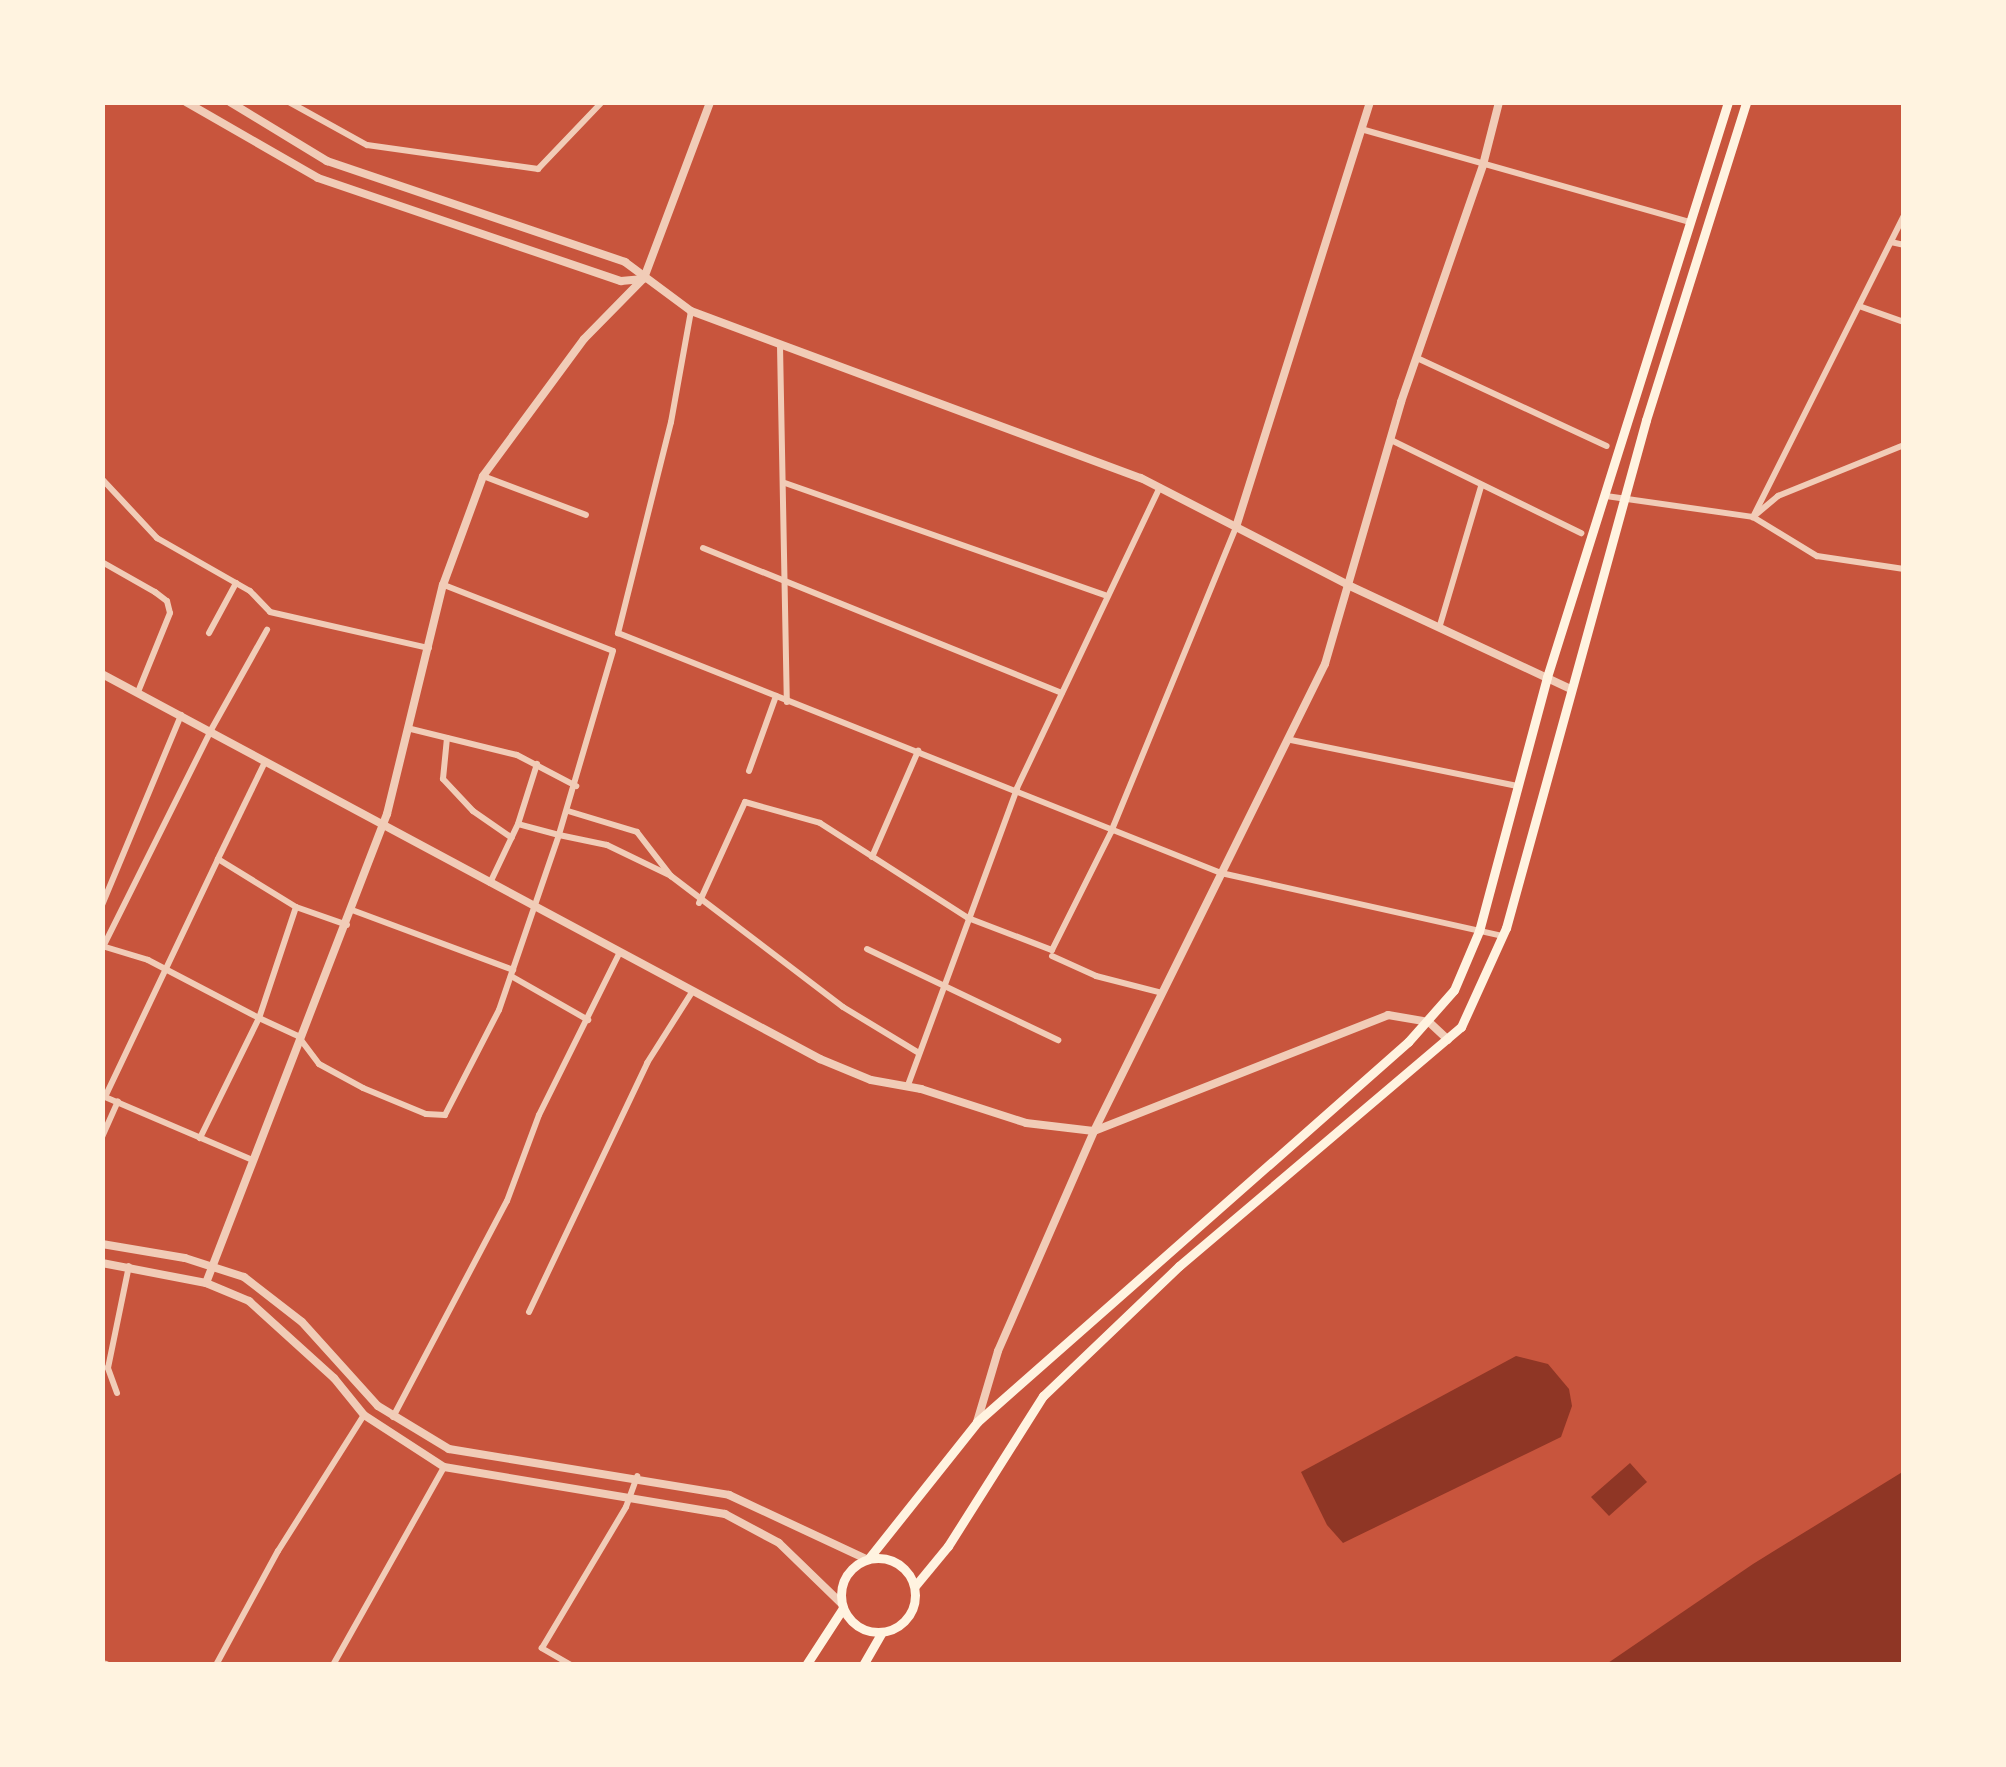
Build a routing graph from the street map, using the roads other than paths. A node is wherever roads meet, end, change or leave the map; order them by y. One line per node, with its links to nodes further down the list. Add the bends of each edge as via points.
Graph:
1 (185, 102): 16 (street, via 318,178 621,281)
2 (230, 102): 16 (street, via 327,161 626,262)
3 (289, 102): 4 (street, via 367,145 538,169)
4 (602, 102)
5 (710, 102): 16 (street)
6 (1370, 102): 10 (street)
7 (1499, 102): 11 (street)
8 (1728, 102): 13 (main road)
9 (1746, 102): 31 (main road)
10 (1361, 129): 11 (street); 34 (street)
11 (1484, 165): 13 (street); 21 (street)
12 (1904, 215): 14 (street)
13 (1690, 222): 30 (main road)
14 (1891, 242): 15 (street); 17 (street)
15 (1904, 245)
16 (644, 278): 18 (street); 25 (street, via 584,339)
17 (1859, 306): 19 (street); 33 (street)
18 (691, 311): 20 (street); 47 (street)
19 (1904, 322)
20 (780, 346): 27 (street); 28 (street)
21 (1417, 358): 22 (street); 24 (street)
22 (1390, 440): 29 (street); 42 (street)
23 (1904, 445): 33 (street, via 1778,496)
24 (1606, 446)
25 (483, 476): 32 (street); 40 (street)
26 (102, 479): 39 (street, via 157,538)
27 (785, 483): 41 (street); 43 (street)
28 (1160, 488): 34 (street); 43 (street)
29 (1481, 488): 35 (street); 44 (street)
30 (1606, 496): 31 (street); 51 (main road)
31 (1625, 500): 33 (street); 52 (main road)
32 (586, 515)
33 (1753, 518): 38 (street, via 1817,556)
34 (1235, 526): 42 (street); 72 (street)
35 (1581, 532)
36 (703, 548): 41 (street)
37 (102, 562): 53 (street, via 167,601 170,614)
38 (1904, 569)
39 (236, 583): 46 (street); 48 (street, via 270,612)
40 (443, 585): 48 (street); 49 (street)
41 (787, 586): 54 (street); 56 (street)
42 (1350, 586): 44 (street); 61 (street)
43 (1106, 595): 54 (street)
44 (1440, 625): 51 (street)
45 (267, 630): 59 (street)
46 (209, 633)
47 (617, 633): 49 (street); 55 (street)
48 (429, 648): 58 (street)
49 (613, 651): 66 (street)
50 (102, 674): 53 (street)
51 (1547, 677): 52 (street); 67 (main road)
52 (1569, 688): 88 (main road)
53 (137, 692): 57 (street)
54 (1062, 694): 68 (street)
55 (776, 696): 56 (street); 65 (street)
56 (787, 702): 62 (street)
57 (182, 715): 59 (street); 81 (street)
58 (411, 729): 60 (street); 71 (street)
59 (211, 730): 63 (street); 89 (street)
60 (447, 738): 64 (street); 74 (street, via 443,779)
61 (1291, 740): 67 (street); 77 (street)
62 (918, 751): 68 (street); 75 (street)
63 (265, 762): 71 (street); 76 (street)
64 (537, 764): 66 (street); 70 (street)
65 (749, 771)
66 (576, 786): 69 (street)
67 (1519, 786): 87 (main road)
68 (1017, 788): 72 (street); 85 (street)
69 (568, 812): 73 (street); 78 (street, via 637,832)
70 (518, 824): 73 (street); 74 (street)
71 (382, 826): 79 (street); 84 (street)
72 (1111, 832): 77 (street); 85 (street, via 1052,950)
73 (560, 835): 78 (street, via 607,845); 83 (street)
74 (512, 838): 79 (street)
75 (872, 857): 80 (street, via 820,823 745,802); 85 (street)
76 (218, 859): 82 (street); 93 (street)
77 (1221, 873): 87 (street); 97 (street)
78 (670, 876): 80 (street)
79 (489, 885): 83 (street)
80 (699, 903): 104 (street)
81 (102, 905)
82 (296, 907): 86 (street); 98 (street)
83 (532, 908): 91 (street); 94 (street)
84 (352, 910): 86 (street); 94 (street)
85 (968, 918): 95 (street)
86 (347, 925): 103 (street)
87 (1479, 931): 88 (street); 100 (main road, via 1454,990)
88 (1503, 936): 102 (main road, via 1482,989)
89 (102, 947): 93 (street)
90 (867, 949): 95 (street)
91 (620, 952): 96 (street); 99 (street)
92 (1052, 956): 97 (street)
93 (166, 969): 98 (street); 106 (street)
94 (512, 973): 99 (street); 103 (street, via 445,1115 351,1081 319,1064)
95 (942, 983): 101 (street); 104 (street)
96 (692, 992): 105 (street, via 820,1059); 117 (street, via 647,1063)
97 (1162, 993): 108 (street)
98 (259, 1018): 103 (street); 110 (street)
99 (588, 1020): 120 (street, via 507,1202)
100 (1429, 1022): 102 (street); 108 (street, via 1388,1015); 121 (main road)
101 (1058, 1040)
102 (1448, 1040): 126 (main road, via 1179,1266 1043,1396)
103 (304, 1041): 111 (street)
104 (919, 1053): 105 (street)
105 (906, 1089): 108 (street, via 1025,1123)
106 (104, 1096): 107 (street)
107 (118, 1101): 109 (street); 110 (street)
108 (1094, 1131): 121 (street, via 998,1352)
109 (102, 1137)
110 (200, 1138): 111 (street)
111 (255, 1160): 114 (street)
112 (102, 1244): 114 (street)
113 (102, 1263): 115 (street)
114 (212, 1265): 116 (street); 120 (street, via 272,1296)
115 (129, 1266): 116 (street); 118 (street, via 108,1368)
116 (206, 1282): 119 (street, via 249,1301)
117 (529, 1312)
118 (117, 1393)
119 (364, 1415): 122 (street); 129 (street)
120 (393, 1418): 123 (street, via 448,1449)
121 (977, 1422): 125 (main road)
122 (444, 1467): 124 (street); 130 (street)
123 (638, 1476): 124 (street); 125 (street, via 729,1495)
124 (631, 1497): 127 (street, via 725,1514 779,1543); 131 (street, via 542,1648)
125 (868, 1559): 126 (main road, via 898,1563); 127 (main road, via 846,1575)
126 (915, 1586): 128 (main road, via 910,1615)
127 (842, 1606): 128 (main road, via 858,1627); 132 (main road)
128 (882, 1631): 133 (main road)
129 (216, 1665)
130 (333, 1665)
131 (571, 1665)
132 (806, 1665)
133 (863, 1665)

